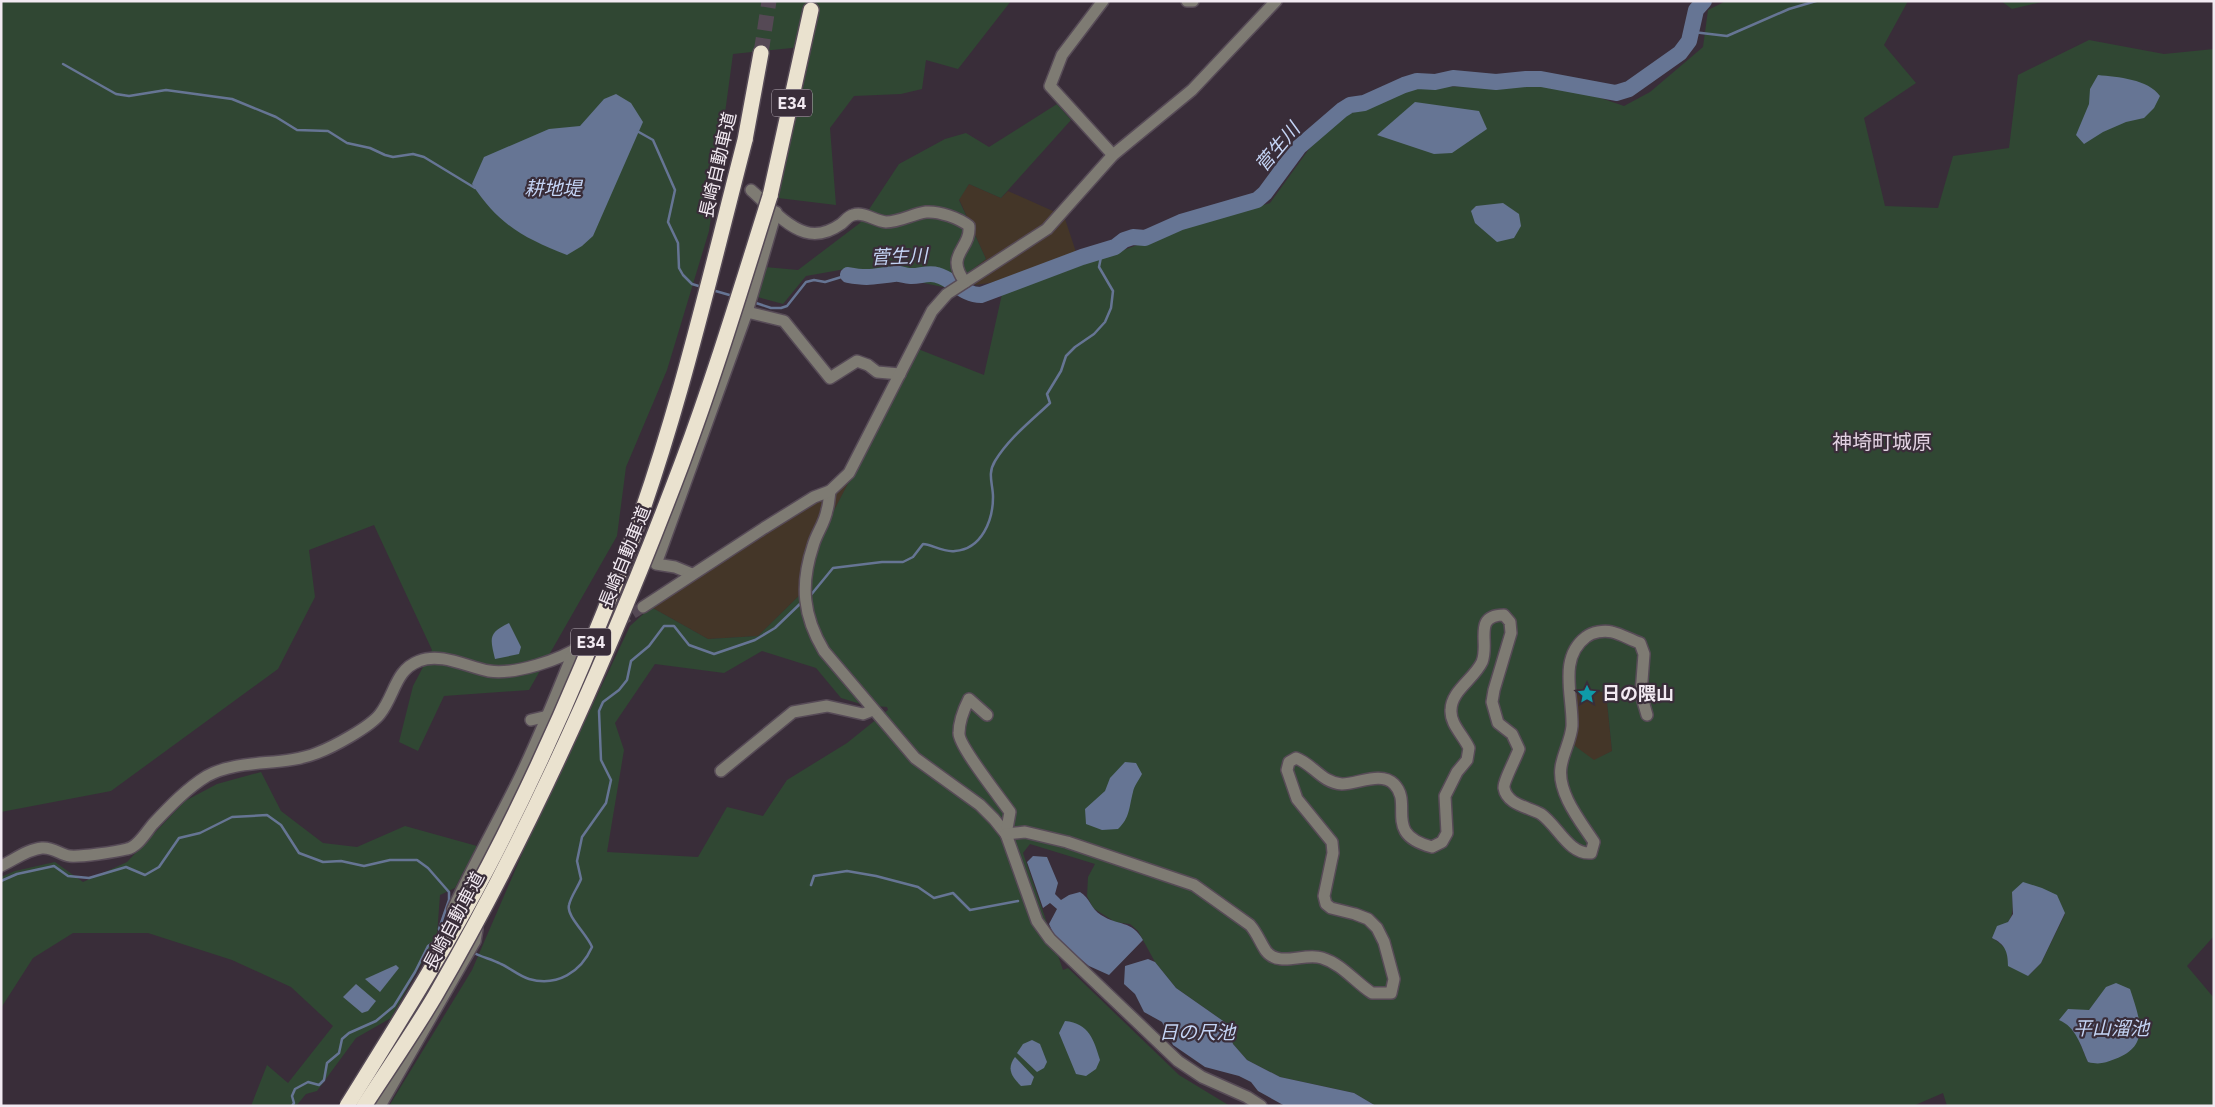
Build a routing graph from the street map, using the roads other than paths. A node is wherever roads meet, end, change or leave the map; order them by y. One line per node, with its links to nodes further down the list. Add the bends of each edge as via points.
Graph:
1 (1103, 1): 7 (street, via 1062,54 1050,86)
2 (1187, 1): 3 (street)
3 (1193, 1)
4 (1276, 1): 7 (street, via 1192,90)
5 (811, 10): 25 (highway, 長崎自動車道 / E34, bridge, via 770,196 724,344 648,552 558,760 502,871 434,997)
6 (761, 53): 24 (highway, 長崎自動車道 / E34, bridge, via 745,140 701,311 662,451 626,554 543,754 489,866)
7 (1113, 155): 10 (street, via 1048,229)
8 (751, 190): 9 (street)
9 (776, 212): 10 (street, via 792,226 818,233 830,230 856,214 889,222 926,212 963,222 969,226 969,232 956,262 957,272); 11 (street)
10 (965, 282): 12 (street, via 947,294 932,311)
11 (748, 312): 12 (street, via 784,320 830,378 857,361 868,364 877,372); 14 (street, via 656,564)
12 (900, 374): 13 (street, via 849,473)
13 (830, 491): 14 (street); 16 (street, via 827,512 806,570 806,606 812,631 824,651)
14 (692, 574): 15 (street)
15 (642, 608)
16 (873, 710): 21 (street, via 863,714 827,706 793,712); 22 (street, via 915,758 980,806)
17 (987, 715): 22 (street, via 969,699 958,734 1010,812)
18 (1647, 715): 22 (street, via 1641,694 1644,654 1640,643 1610,631 1591,633 1576,645 1570,663 1572,727 1561,768 1563,788 1594,842 1591,853 1582,854 1541,815 1507,796 1506,778 1520,749 1512,734 1498,723 1492,702 1511,633 1510,622 1504,615 1495,615 1487,620 1483,629 1485,650 1481,663 1453,700 1452,721 1469,748 1467,760 1456,772 1445,796 1447,833 1442,842 1432,847 1419,843 1406,832 1402,825 1399,792 1385,779 1343,784 1330,782 1304,761 1296,758 1289,762 1288,770 1297,798 1332,842 1333,854 1324,896 1326,904 1368,919 1377,928 1394,979 1391,993 1372,993 1337,964 1320,957 1284,959 1273,956 1250,925 1194,885 1067,842 1025,832)
19 (548, 716): 20 (street); 23 (street, via 578,648 532,667 491,671 438,658 422,660 410,664 403,671 380,715 369,725 316,754 228,768 209,775 176,801 129,849 72,856 42,848 30,850); 26 (street, via 453,909 477,929 475,941)
20 (530, 720)
21 (721, 771)
22 (1006, 834): 27 (street, via 1037,921 1050,939 1178,1061 1202,1077)
23 (1, 866)
24 (347, 1106)
25 (364, 1106)
26 (380, 1106)
27 (1261, 1106)

